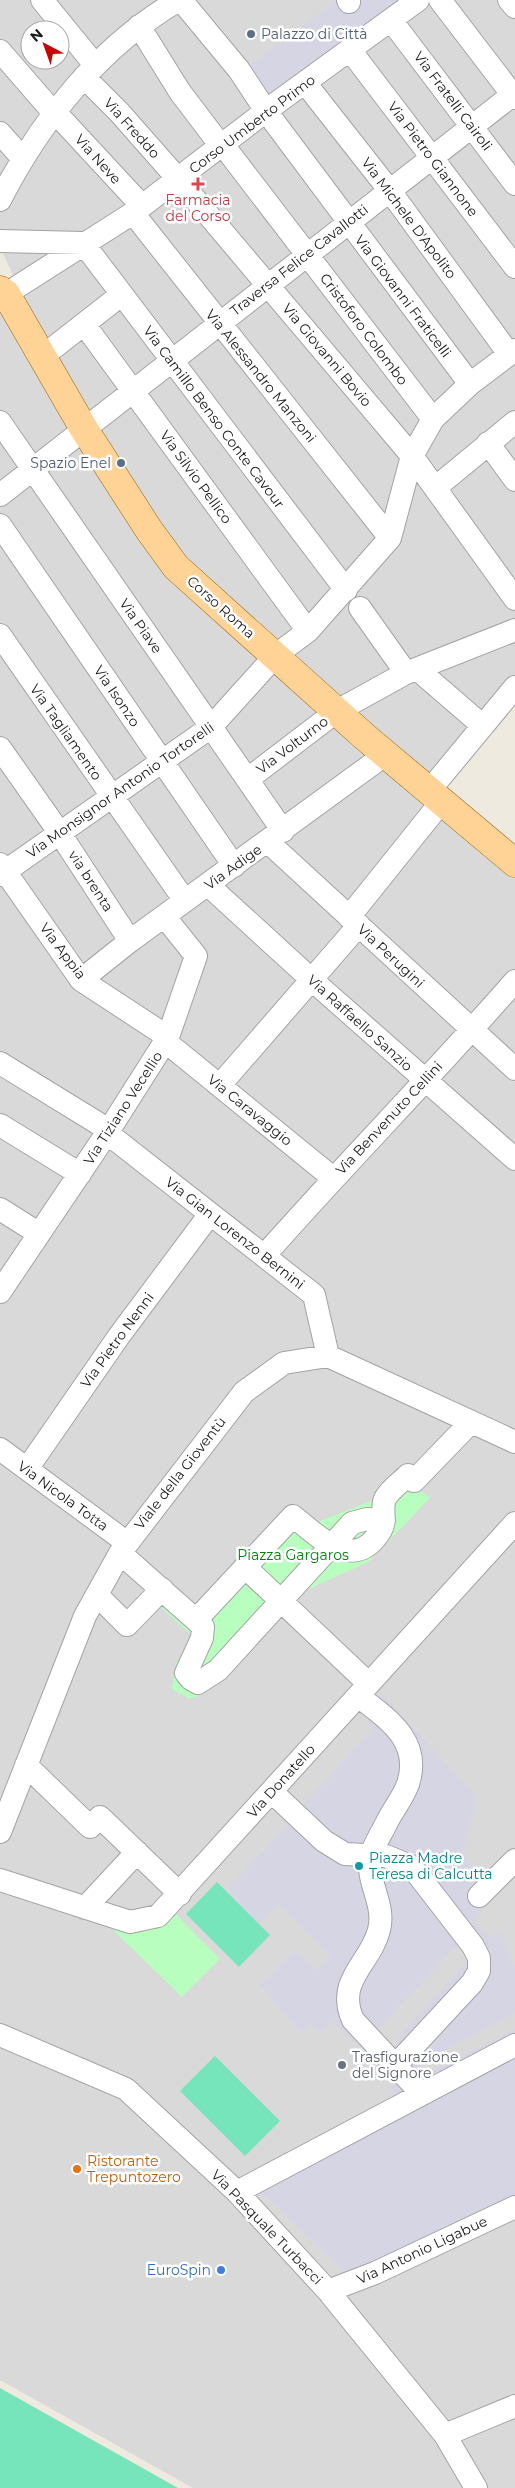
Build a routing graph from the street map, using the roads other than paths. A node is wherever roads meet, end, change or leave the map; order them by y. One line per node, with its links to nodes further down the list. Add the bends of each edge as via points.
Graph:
1 (42, 0): 12 (street, Via Freddo)
2 (180, 0): 6 (street); 15 (street, Via Giovanni Fraticelli, via 239,70)
3 (418, 0): 8 (street, Corso Umberto Primo)
4 (440, 0): 14 (street)
5 (509, 0): 7 (street)
6 (153, 6): 9 (street)
7 (515, 7)
8 (391, 20): 10 (street, Corso Umberto Primo); 17 (street, Via Fratelli Cairoli)
9 (139, 26): 12 (street); 19 (street, Cristoforo Colombo, via 180,92)
10 (350, 50): 13 (street, Corso Umberto Primo); 21 (street, Via Pietro Giannone)
11 (0, 51): 16 (street, Via Neve)
12 (90, 71): 16 (street); 22 (street, Via Freddo, via 119,112)
13 (306, 84): 15 (street, Corso Umberto Primo); 24 (street, Via Michele D'Apolito)
14 (514, 96): 17 (street, Traversa Felice Cavallotti)
15 (266, 110): 19 (street, Corso Umberto Primo); 27 (street, Via Giovanni Fraticelli)
16 (54, 111): 20 (street); 26 (street, Via Neve)
17 (473, 127): 21 (street, Traversa Felice Cavallotti); 23 (street, Via Fratelli Cairoli)
18 (0, 133): 20 (street)
19 (222, 145): 22 (street, Corso Umberto Primo); 30 (street, Cristoforo Colombo)
20 (23, 159): 25 (street)
21 (433, 159): 24 (street, Traversa Felice Cavallotti); 31 (street, Via Pietro Giannone)
22 (178, 179): 26 (street, Corso Umberto Primo); 32 (street, Via Giovanni Bovio)
23 (515, 184)
24 (390, 191): 27 (street, Traversa Felice Cavallotti); 37 (street, Via Michele D'Apolito)
25 (0, 200)
26 (137, 210): 29 (street, Corso Umberto Primo); 35 (street, Via Alessandro Manzoni)
27 (348, 222): 30 (street, Traversa Felice Cavallotti); 40 (street, Via Giovanni Fraticelli)
28 (0, 242): 29 (street)
29 (83, 243): 33 (street, Corso Umberto Primo); 34 (street, Via Camillo Benso Conte Cavour)
30 (307, 254): 32 (street, Traversa Felice Cavallotti); 42 (street, Cristoforo Colombo)
31 (515, 267)
32 (267, 284): 35 (street, Traversa Felice Cavallotti); 47 (street, Via Giovanni Bovio)
33 (2, 294): 38 (main road, Corso Roma)
34 (122, 295): 36 (street); 39 (street, Via Camillo Benso Conte Cavour)
35 (219, 322): 39 (street, Traversa Felice Cavallotti); 53 (street, Via Alessandro Manzoni)
36 (84, 324): 38 (street); 41 (street, Via Silvio Pellico)
37 (512, 352): 40 (street)
38 (43, 356): 45 (main road, Corso Roma)
39 (170, 361): 41 (street, Traversa Felice Cavallotti); 54 (street, Via Camillo Benso Conte Cavour)
40 (470, 384): 42 (street)
41 (132, 390): 45 (street, Traversa Felice Cavallotti); 58 (street, Via Silvio Pellico)
42 (433, 419): 47 (street)
43 (0, 422): 48 (street, Via Piave)
44 (515, 422): 46 (street)
45 (84, 429): 48 (street, Traversa Felice Cavallotti); 60 (main road, Corso Roma, via 176,567)
46 (488, 443): 49 (street); 50 (street)
47 (412, 456): 50 (street, Via Giovanni Bovio); 53 (street)
48 (32, 470): 51 (street, Traversa Felice Cavallotti); 65 (street, Via Piave)
49 (515, 480)
50 (435, 488): 55 (street, Via Giovanni Bovio)
51 (0, 495)
52 (0, 526): 68 (street, Via Isonzo)
53 (390, 538): 54 (street, Via Monsignor Antonio Tortorelli)
54 (346, 590): 58 (street, Via Monsignor Antonio Tortorelli)
55 (515, 600)
56 (360, 608): 61 (street)
57 (515, 630): 61 (street, Via Volturno)
58 (308, 631): 60 (street, Via Monsignor Antonio Tortorelli)
59 (0, 635): 71 (street, Via Tagliamento)
60 (276, 655): 63 (main road, Corso Roma); 65 (street, Via Monsignor Antonio Tortorelli)
61 (411, 671): 63 (street, Via Volturno); 64 (street)
62 (515, 687): 64 (street)
63 (337, 711): 67 (main road, Corso Roma); 69 (street, Via Volturno)
64 (483, 726): 70 (street)
65 (211, 727): 68 (street, Via Monsignor Antonio Tortorelli); 69 (street, Via Piave)
66 (0, 748): 72 (street, via brenta)
67 (386, 754): 70 (main road, Corso Roma); 73 (street, Via Adige)
68 (161, 761): 71 (street, Via Monsignor Antonio Tortorelli); 75 (street, Via Isonzo)
69 (248, 779): 73 (street, Via Piave)
70 (436, 796): 74 (main road, Corso Roma); 80 (street)
71 (111, 797): 72 (street, Via Monsignor Antonio Tortorelli); 78 (street, Via Tagliamento)
72 (59, 832): 76 (street, Via Monsignor Antonio Tortorelli); 81 (street, via brenta)
73 (275, 836): 75 (street, Via Adige); 80 (street, Via Perugini)
74 (515, 863)
75 (234, 866): 77 (street, Via Adige)
76 (2, 870): 82 (street, Via Appia)
77 (208, 885): 78 (street, Via Adige); 83 (street, Via Raffaello Sanzio)
78 (185, 901): 79 (street, Via Adige)
79 (164, 916): 81 (street, Via Adige); 86 (street, Via Tiziano Vecellio, via 196,956)
80 (354, 921): 83 (street); 85 (street, Via Perugini)
81 (130, 941): 82 (street, Via Adige)
82 (81, 980): 86 (street, Via Appia)
83 (312, 980): 89 (street, Via Raffaello Sanzio); 90 (street)
84 (515, 981): 85 (street, Via Benvenuto Cellini)
85 (472, 1031): 88 (street, Via Perugini); 89 (street, Via Benvenuto Cellini)
86 (167, 1039): 90 (street, Via Caravaggio); 92 (street, Via Tiziano Vecellio)
87 (0, 1063): 92 (street, Via Gian Lorenzo Bernini)
88 (515, 1069)
89 (425, 1080): 93 (street, Via Raffaello Sanzio); 95 (street, Via Benvenuto Cellini)
90 (220, 1085): 95 (street, Via Caravaggio)
91 (0, 1125): 94 (street)
92 (108, 1132): 94 (street, Via Tiziano Vecellio); 97 (street, Via Gian Lorenzo Bernini)
93 (515, 1159)
94 (80, 1174): 98 (street, Via Tiziano Vecellio)
95 (333, 1178): 99 (street, Via Benvenuto Cellini)
96 (0, 1209): 98 (street)
97 (210, 1214): 99 (street, Via Gian Lorenzo Bernini); 105 (street, Via Pietro Nenni)
98 (38, 1233): 100 (street, Via Tiziano Vecellio)
99 (264, 1256): 101 (street, Via Gian Lorenzo Bernini, via 314,1295)
100 (1, 1288)
101 (328, 1356): 102 (street); 108 (street, Viale della Gioventù, via 284,1363 244,1392)
102 (471, 1422): 103 (street); 107 (street, via 414,1480 408,1475 386,1497 382,1529 364,1548 355,1552)
103 (515, 1442)
104 (0, 1450): 105 (street, Via Nicola Totta)
105 (27, 1469): 108 (street, Via Nicola Totta)
106 (515, 1523): 114 (street, Via Donatello)
107 (330, 1546): 109 (street, via 293,1516); 112 (street)
108 (123, 1547): 110 (street, Via Nicola Totta); 111 (street, Viale della Gioventù)
109 (245, 1567): 112 (street); 113 (street)
110 (162, 1589): 111 (street, via 127,1625); 113 (street, Via Nicola Totta)
111 (97, 1595): 115 (street, Viale della Gioventù, via 73,1645)
112 (281, 1600): 113 (street, via 218,1670 198,1683 186,1673 202,1638 203,1627); 114 (street)
113 (196, 1620)
114 (363, 1690): 116 (street, Via Donatello); 119 (street, via 400,1732 410,1749 412,1767 407,1785)
115 (26, 1765): 117 (street, Viale della Gioventù); 118 (street, via 90,1827 100,1817)
116 (272, 1792): 119 (street, via 330,1846 345,1854); 122 (street, Via Donatello)
117 (0, 1832)
118 (137, 1852): 122 (street); 124 (street)
119 (371, 1854): 127 (street, via 369,1873 381,1910 379,1931 349,1989 347,2007 353,2020); 127 (street, via 386,1856 412,1867 479,1958 479,1970 472,1982)
120 (515, 1860): 123 (street)
121 (0, 1880): 124 (street, Via Donatello)
122 (180, 1894): 124 (street, Via Donatello, via 158,1916 130,1922)
123 (479, 1896)
124 (85, 1908)
125 (0, 2036): 129 (street, Via Pasquale Turbacci, via 126,2089)
126 (515, 2045): 128 (street)
127 (396, 2066): 128 (street)
128 (421, 2093): 129 (street)
129 (237, 2192): 131 (street, Via Pasquale Turbacci)
130 (515, 2207): 131 (street, Via Antonio Ligabue, via 375,2274)
131 (328, 2290): 133 (street, Via Pasquale Turbacci)
132 (515, 2406): 133 (street)
133 (445, 2435): 134 (street, Via Pasquale Turbacci)
134 (476, 2488)

